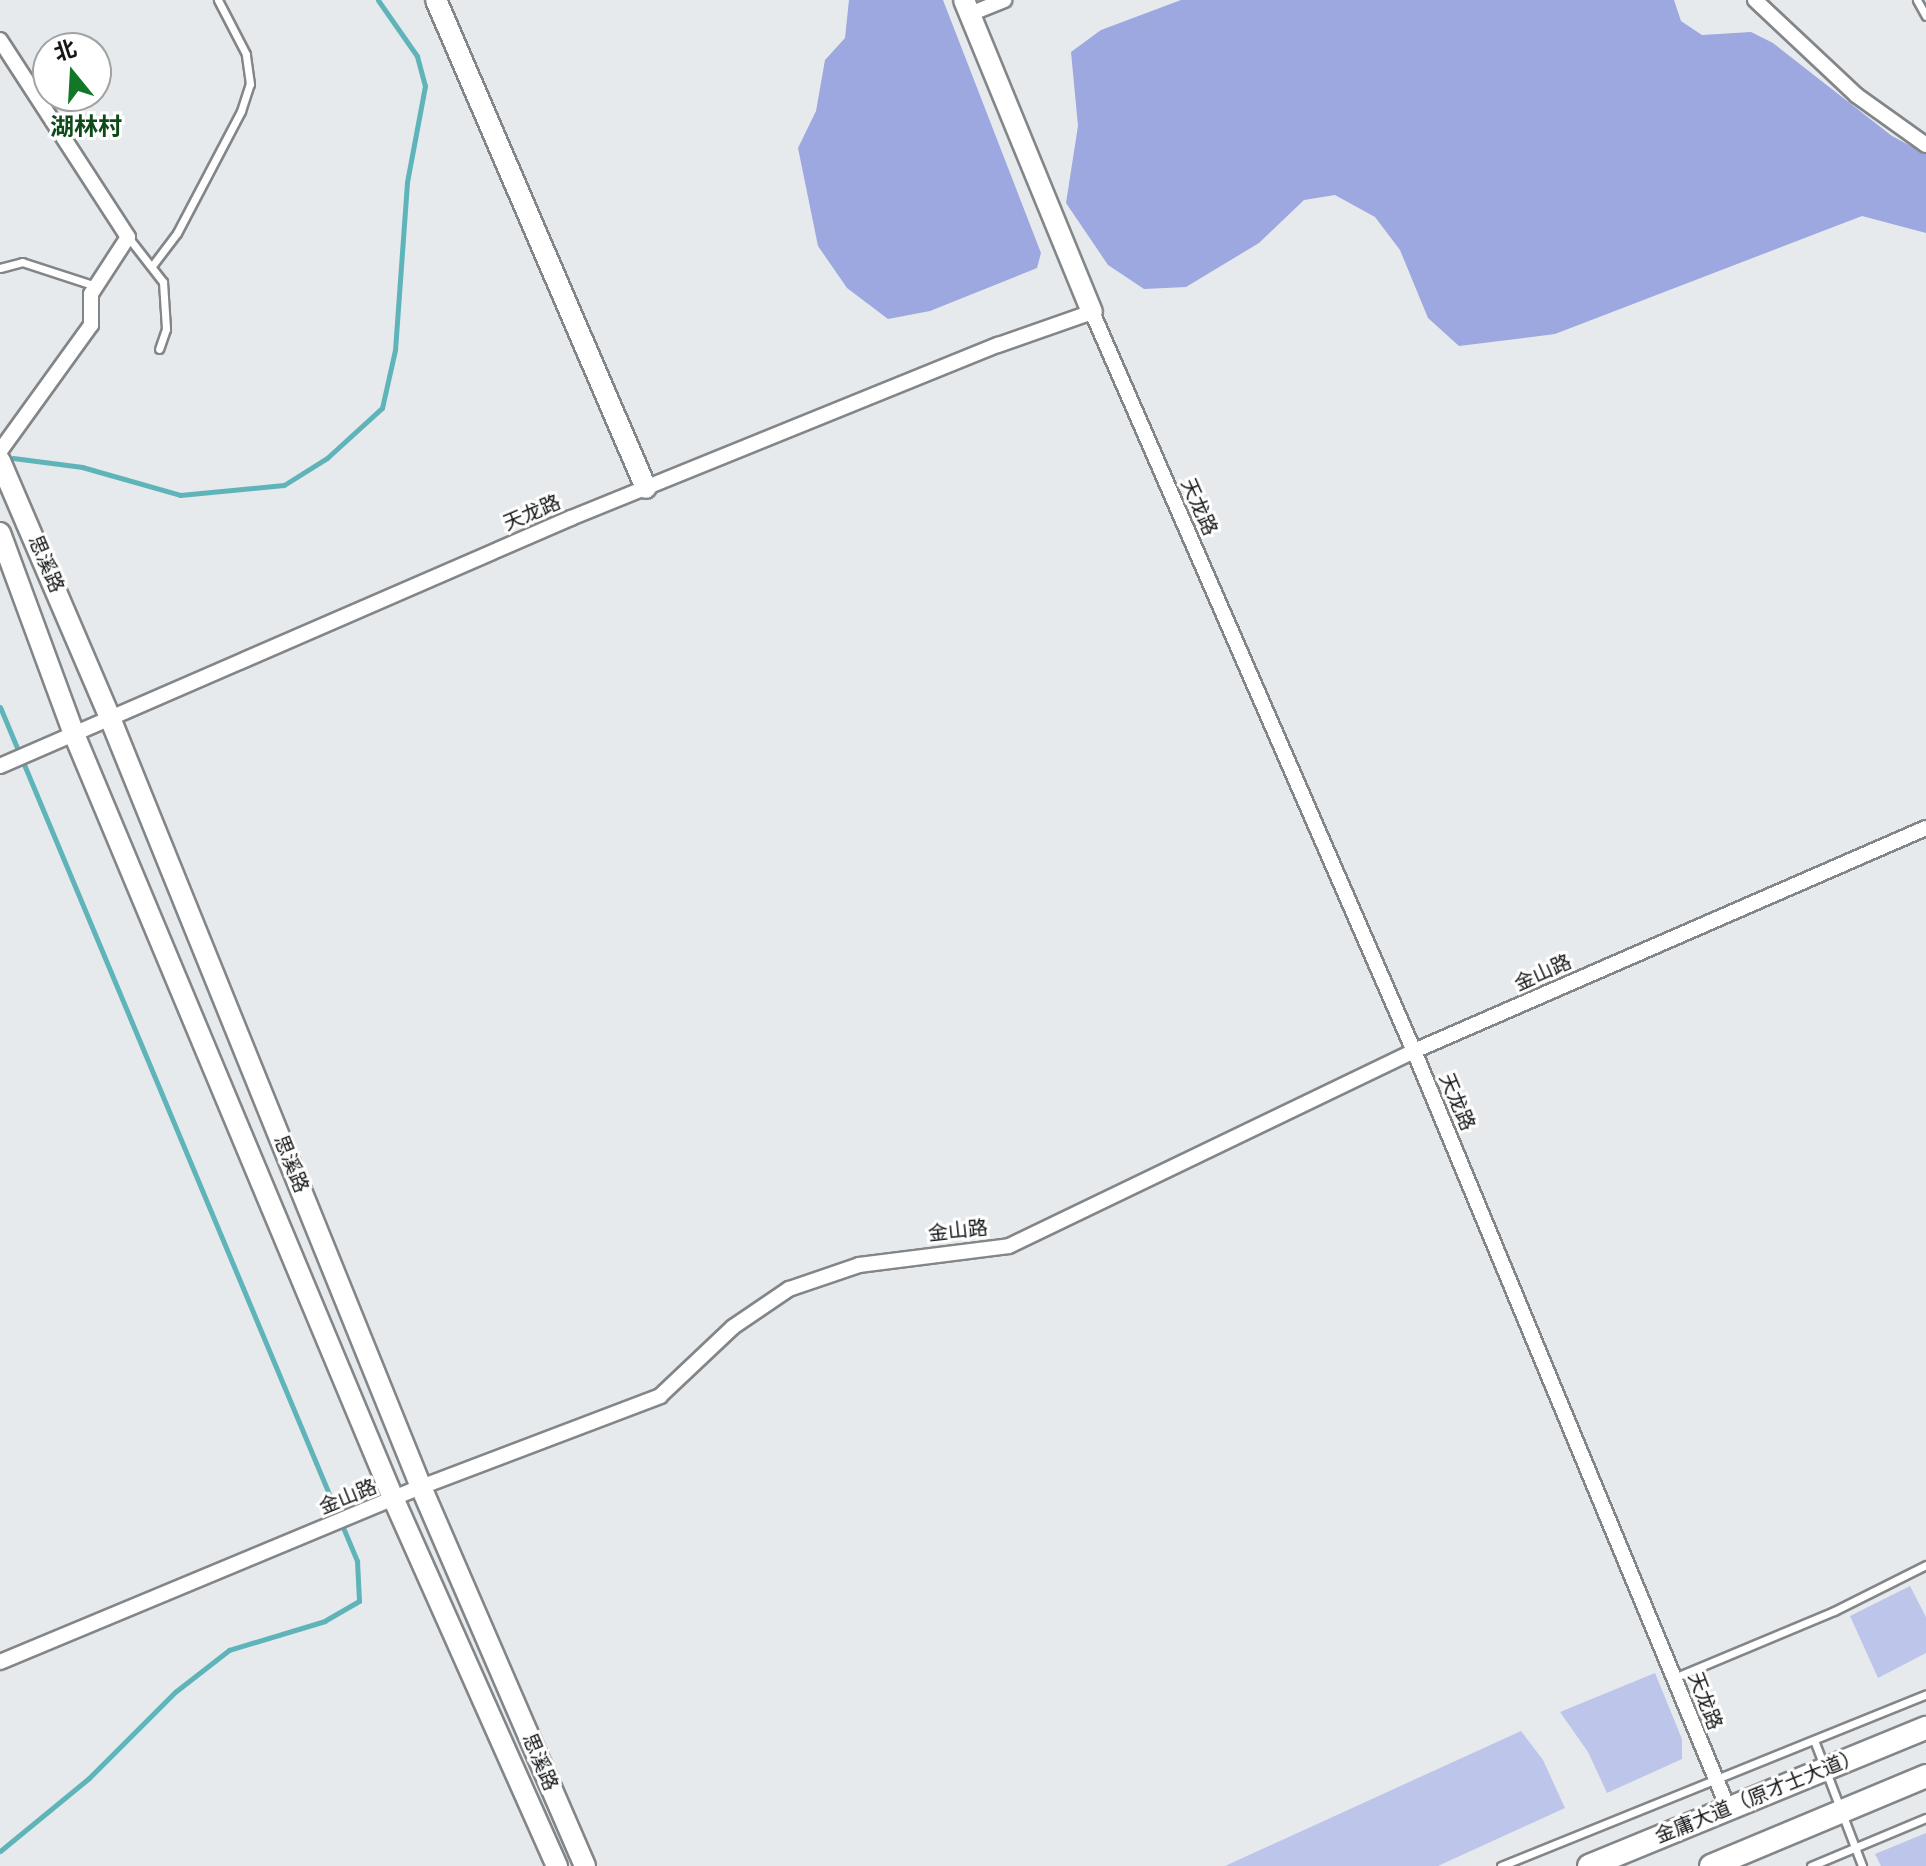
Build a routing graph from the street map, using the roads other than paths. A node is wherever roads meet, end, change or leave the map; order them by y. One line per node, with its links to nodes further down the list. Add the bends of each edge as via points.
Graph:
1 (218, 0): 11 (lane, via 246,54 250,84 177,233)
2 (436, 0): 18 (street)
3 (1004, 0): 6 (street)
4 (1755, 0): 9 (street, via 1856,95)
5 (1917, 0): 7 (lane)
6 (967, 7): 14 (street)
7 (1926, 16)
8 (0, 40): 10 (street)
9 (1926, 145)
10 (128, 237): 11 (lane); 13 (street)
11 (152, 266): 15 (lane, via 163,282 167,303)
12 (0, 268): 13 (lane, via 22,262)
13 (96, 286): 16 (street, via 91,325)
14 (1092, 312): 18 (street, 天龙路); 24 (street, 天龙路)
15 (159, 349)
16 (0, 451)
17 (0, 461): 20 (street, 思溪路)
18 (646, 488): 20 (street, 天龙路)
19 (0, 533): 21 (street, 思溪路)
20 (110, 718): 21 (street, 天龙路); 25 (street, 思溪路)
21 (74, 734): 22 (street, 天龙路); 26 (street, 思溪路)
22 (0, 766)
23 (1926, 828): 24 (street, 金山路)
24 (1414, 1051): 25 (street, 金山路, via 1009,1246 859,1265 789,1289 733,1327 660,1396); 29 (street, 天龙路)
25 (421, 1487): 26 (street, 金山路); 41 (street, 思溪路)
26 (394, 1500): 28 (street, 金山路); 40 (street, 思溪路)
27 (1926, 1565): 29 (lane, via 1858,1600)
28 (0, 1662)
29 (1674, 1678): 35 (street, 天龙路)
30 (1926, 1694): 32 (lane)
31 (1926, 1728): 33 (main road, 金庸大道（原才士大道）)
32 (1814, 1740): 33 (lane); 35 (lane)
33 (1824, 1769): 36 (main road, 金庸大道（原才士大道）); 37 (lane)
34 (1926, 1776): 37 (main road)
35 (1712, 1778): 36 (street, 天龙路); 42 (lane)
36 (1728, 1808): 43 (main road, 金庸大道（原才士大道）)
37 (1838, 1812): 39 (lane); 44 (main road)
38 (1926, 1818): 39 (lane)
39 (1853, 1848): 45 (lane); 46 (lane)
40 (557, 1866)
41 (585, 1866)
42 (1501, 1866)
43 (1589, 1866)
44 (1711, 1866)
45 (1811, 1866)
46 (1862, 1866)

